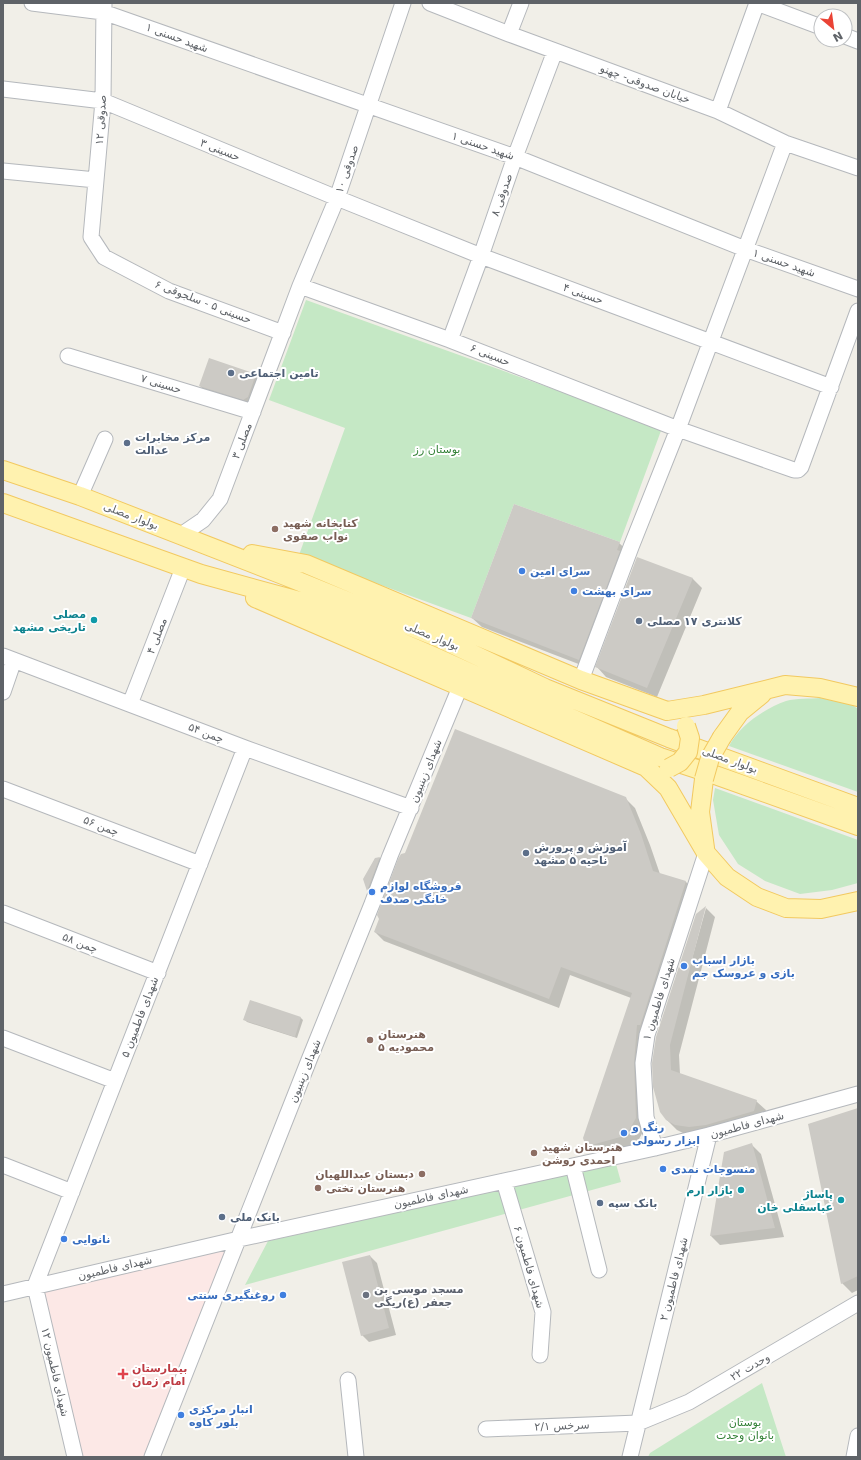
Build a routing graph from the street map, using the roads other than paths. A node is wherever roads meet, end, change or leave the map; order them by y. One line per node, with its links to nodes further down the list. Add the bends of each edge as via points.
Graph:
1 (32, 3): 6 (street, شهید حسنی ۱)
2 (403, 3): 12 (street, صدوقی ۱۰)
3 (430, 3): 8 (street, خیابان صدوقی- چهنو)
4 (521, 3): 8 (street)
5 (757, 3): 7 (street); 13 (street)
6 (104, 7): 11 (street, صدوقی ۱۲); 12 (street, شهید حسنی ۱)
7 (813, 24)
8 (509, 34): 9 (street, خیابان صدوقی- چهنو)
9 (555, 51): 13 (street, خیابان صدوقی- چهنو); 15 (street, صدوقی ۸)
10 (3, 89): 11 (street, حسینی ۳)
11 (103, 101): 18 (street, صدوقی ۱۲); 19 (street, حسینی ۳)
12 (368, 106): 15 (street, شهید حسنی ۱); 19 (street, صدوقی ۱۰)
13 (718, 111): 14 (street, خیابان صدوقی- چهنو)
14 (785, 143): 16 (street, خیابان صدوقی- چهنو); 21 (street)
15 (515, 157): 21 (street, شهید حسنی ۱); 22 (street, صدوقی ۸)
16 (858, 168)
17 (3, 171): 18 (street)
18 (96, 180): 20 (street, صدوقی ۱۲)
19 (337, 198): 22 (street, حسینی ۴); 23 (street, صدوقی ۱۰)
20 (91, 237): 26 (street, حسینی ۵ - سلجوقی ۶, via 104,257 169,291)
21 (745, 249): 24 (street, شهید حسنی ۱); 29 (street)
22 (481, 256): 28 (street, صدوقی ۸); 29 (street, حسینی ۴)
23 (300, 286): 26 (street, صدوقی ۱۰); 28 (street, حسینی ۶)
24 (858, 289)
25 (858, 311): 27 (street)
26 (283, 333): 32 (street, مصلی ۳)
27 (854, 335): 31 (street)
28 (450, 340): 33 (street, حسینی ۶)
29 (710, 341): 31 (street, حسینی ۴); 33 (street)
30 (68, 356): 32 (street, حسینی ۷)
31 (831, 387): 33 (street, حسینی ۶, via 798,470)
32 (253, 412): 38 (street, مصلی ۳, via 220,499 203,520)
33 (678, 429): 43 (street)
34 (105, 439): 36 (street)
35 (3, 470): 36 (main road, بولوار مصلی)
36 (80, 496): 38 (main road, بولوار مصلی)
37 (3, 503): 40 (main road, بولوار مصلی)
38 (181, 535): 39 (main road, بولوار مصلی)
39 (212, 547): 43 (main road, via 306,564); 53 (main road, بولوار مصلی, via 441,639 545,688 669,738)
40 (183, 568): 41 (main road, بولوار مصلی); 48 (street, مصلی ۴)
41 (202, 574): 44 (main road); 55 (main road, بولوار مصلی, via 314,605 660,756)
42 (9, 658): 46 (street); 48 (street, چمن ۵۴)
43 (580, 680): 49 (main road)
44 (460, 687): 51 (main road); 54 (street, شهدای زینبیون)
45 (766, 691): 47 (main road, via 785,685 820,688); 49 (main road, via 704,706); 56 (main road, bridge, via 740,712 710,758 704,779 700,812)
46 (3, 692)
47 (858, 697)
48 (130, 704): 50 (street, چمن ۵۴)
49 (667, 711): 51 (main road, bridge, via 686,726 690,738 688,752 680,762 668,768)
50 (245, 748): 54 (street, چمن ۵۴); 57 (street, شهدای فاطمیون ۵)
51 (646, 767): 56 (main road, via 668,788)
52 (3, 789): 57 (street, چمن ۵۶)
53 (858, 807)
54 (411, 808): 70 (street, شهدای زینبیون)
55 (858, 826)
56 (706, 853): 58 (main road, via 727,877 757,897 786,908 821,909); 65 (street, شهدای فاطمیون ۱, via 647,1035 643,1064 646,1117)
57 (200, 864): 60 (street, شهدای فاطمیون ۵)
58 (858, 901)
59 (3, 913): 60 (street, چمن ۵۸)
60 (158, 973): 62 (street, شهدای فاطمیون ۵)
61 (3, 1038): 62 (street)
62 (115, 1081): 69 (street, شهدای فاطمیون ۵)
63 (858, 1094): 64 (street, شهدای فاطمیون)
64 (709, 1135): 65 (street, شهدای فاطمیون); 77 (street, شهدای فاطمیون ۲)
65 (655, 1148): 67 (street, شهدای فاطمیون)
66 (3, 1165): 69 (street)
67 (573, 1166): 68 (street, شهدای فاطمیون); 71 (street)
68 (504, 1181): 70 (street, شهدای فاطمیون); 75 (street, شهدای فاطمیون ۶, via 543,1312)
69 (72, 1192): 72 (street, شهدای فاطمیون ۵)
70 (239, 1239): 72 (street, شهدای فاطمیون); 81 (street, شهدای زینبیون)
71 (599, 1270)
72 (35, 1286): 73 (street, شهدای فاطمیون); 80 (street, شهدای فاطمیون ۱۲)
73 (3, 1294)
74 (858, 1304): 77 (street, وحدت ۲۲, via 689,1402)
75 (540, 1356)
76 (348, 1380): 82 (street)
77 (638, 1423): 78 (street, سرخس ۲/۱); 83 (street, شهدای فاطمیون ۲)
78 (486, 1429)
79 (858, 1436): 84 (street)
80 (75, 1457)
81 (152, 1457)
82 (356, 1457)
83 (630, 1457)
84 (854, 1457)

